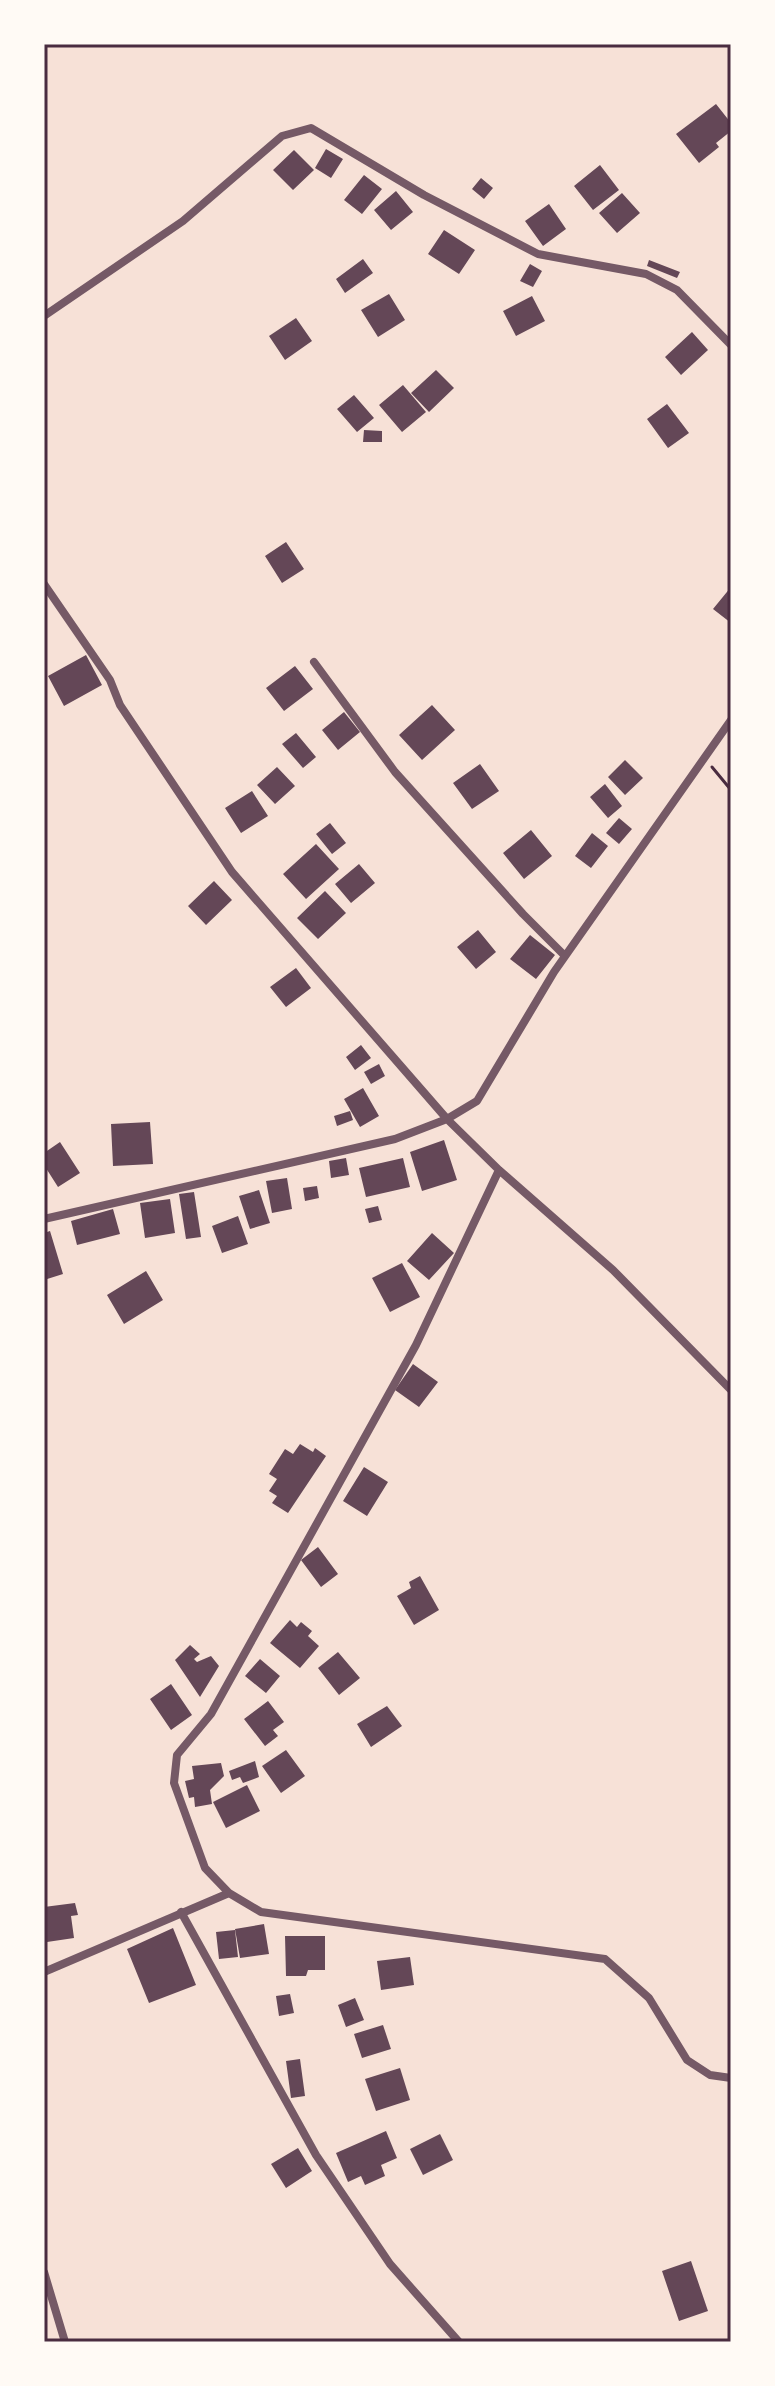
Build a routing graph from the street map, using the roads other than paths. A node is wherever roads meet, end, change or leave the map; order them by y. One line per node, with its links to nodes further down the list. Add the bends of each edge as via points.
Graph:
1 (44, 316): 2 (street, via 183,221 282,136 311,128 538,254 656,279 677,290)
2 (731, 345)
3 (44, 584): 7 (street, via 232,872)
4 (314, 662): 6 (street, via 395,772)
5 (731, 720): 6 (street)
6 (565, 956): 7 (street, via 477,1101)
7 (447, 1119): 8 (street); 9 (street, via 395,1139)
8 (499, 1170): 10 (street, via 613,1270); 11 (street, via 416,1345 232,1678 177,1755 174,1783 205,1868)
9 (44, 1219)
10 (731, 1390)
11 (229, 1893): 12 (street); 14 (street, via 261,1912 605,1959 649,1998 687,2060 710,2075)
12 (181, 1912): 13 (street); 17 (street, via 316,2155 390,2264)
13 (44, 1972)
14 (731, 2078)
15 (44, 2272): 16 (street)
16 (65, 2342)
17 (459, 2342)

